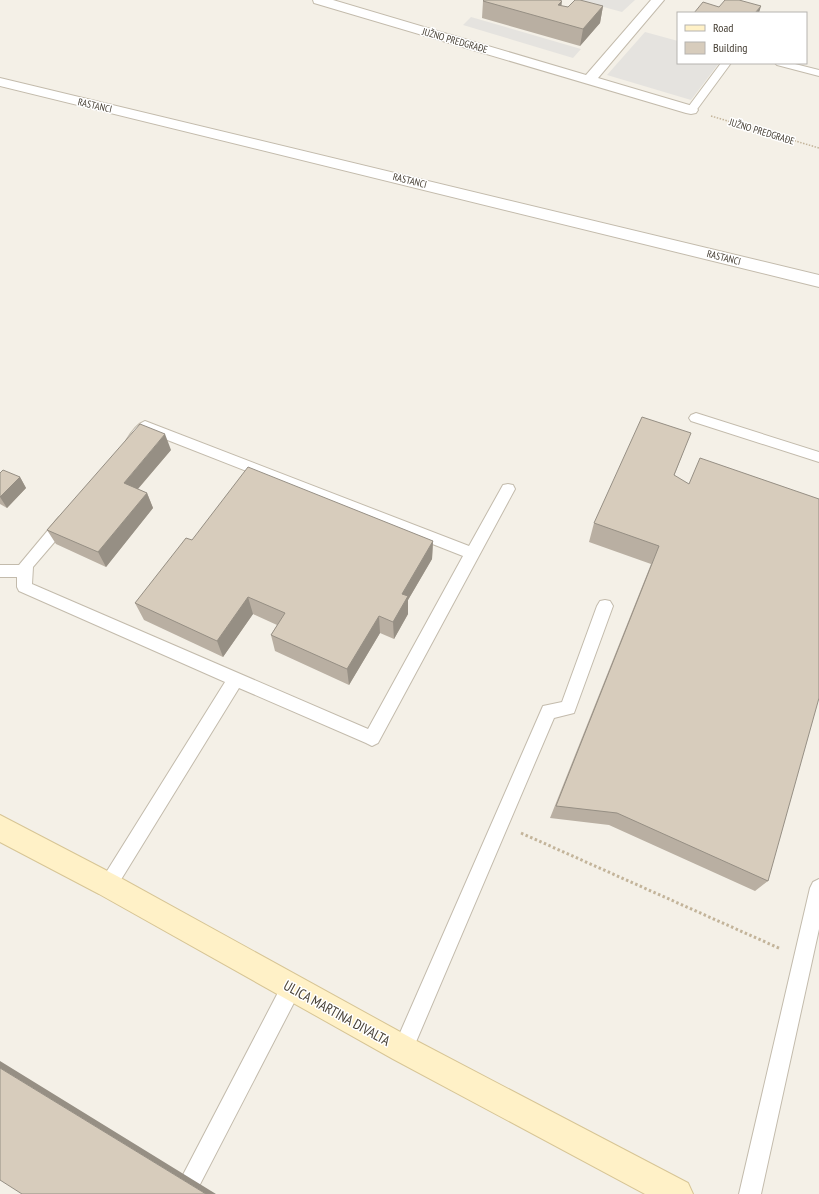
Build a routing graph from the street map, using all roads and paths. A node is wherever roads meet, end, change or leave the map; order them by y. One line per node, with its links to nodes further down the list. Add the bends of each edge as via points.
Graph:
1 (319, 0): 6 (street, JUŽNO PREDGRAĐE)
2 (658, 0): 6 (street)
3 (725, 64): 8 (lane)
4 (784, 64): 5 (lane)
5 (819, 73)
6 (590, 79): 8 (street, JUŽNO PREDGRAĐE)
7 (0, 82): 10 (street, RASTANCI)
8 (691, 110): 9 (path, JUŽNO PREDGRAĐE)
9 (819, 148)
10 (819, 280)
11 (696, 418): 13 (lane)
12 (124, 450): 16 (lane, via 145,426)
13 (819, 457)
14 (508, 489): 16 (lane)
15 (73, 510): 18 (lane, via 26,565)
16 (472, 552): 20 (lane, via 372,738)
17 (0, 571): 18 (lane)
18 (26, 571): 20 (lane, via 24,587)
19 (605, 606): 21 (lane, via 568,708 550,711)
20 (236, 679): 23 (lane)
21 (501, 824): 26 (path); 28 (lane)
22 (0, 828): 23 (street, ULICA MARTINA DIVALTA)
23 (108, 885): 27 (street, ULICA MARTINA DIVALTA)
24 (819, 888): 25 (lane)
25 (815, 923): 26 (lane)
26 (803, 960): 31 (lane)
27 (291, 988): 28 (street, ULICA MARTINA DIVALTA); 29 (lane)
28 (403, 1049): 30 (street, ULICA MARTINA DIVALTA)
29 (184, 1194)
30 (677, 1194)
31 (750, 1194)

